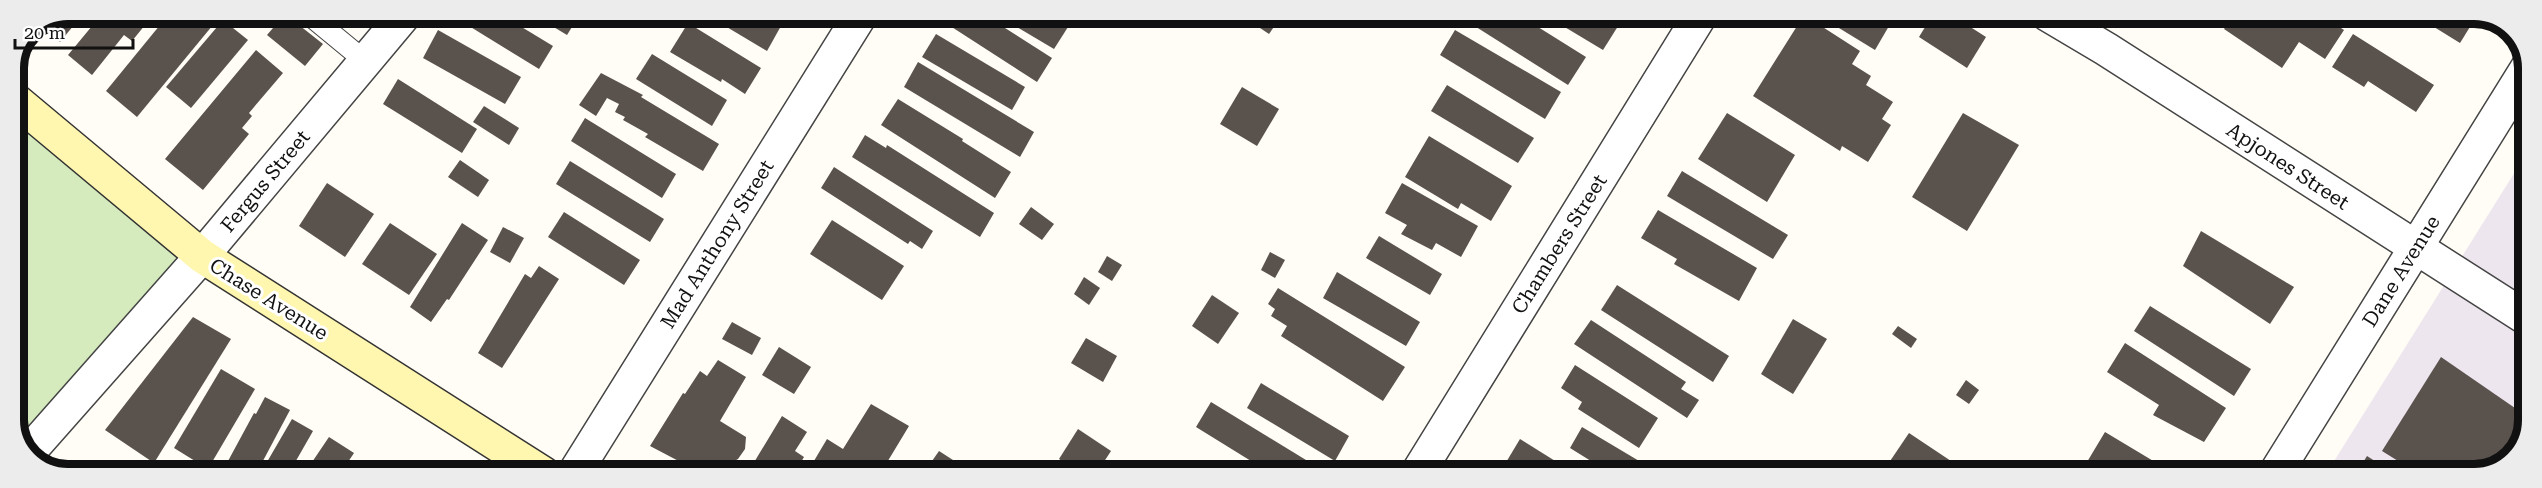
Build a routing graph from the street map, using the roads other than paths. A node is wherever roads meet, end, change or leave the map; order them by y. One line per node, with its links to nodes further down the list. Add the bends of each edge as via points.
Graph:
1 (320, 24): 6 (lane)
2 (397, 24): 6 (street, Fergus Street)
3 (855, 24): 14 (street, Mad Anthony Street)
4 (1695, 24): 15 (street, Chambers Street)
5 (2063, 24): 9 (street, Apjones Street)
6 (365, 62): 10 (street, Fergus Street)
7 (2518, 84): 9 (street, Dane Avenue)
8 (24, 107): 10 (street, Chase Avenue)
9 (2415, 248): 11 (street, Apjones Street); 16 (street, Dane Avenue)
10 (202, 256): 12 (street, Fergus Street); 13 (street, Chase Avenue)
11 (2518, 313)
12 (33, 447)
13 (528, 464)
14 (580, 464)
15 (1423, 464)
16 (2281, 464)

